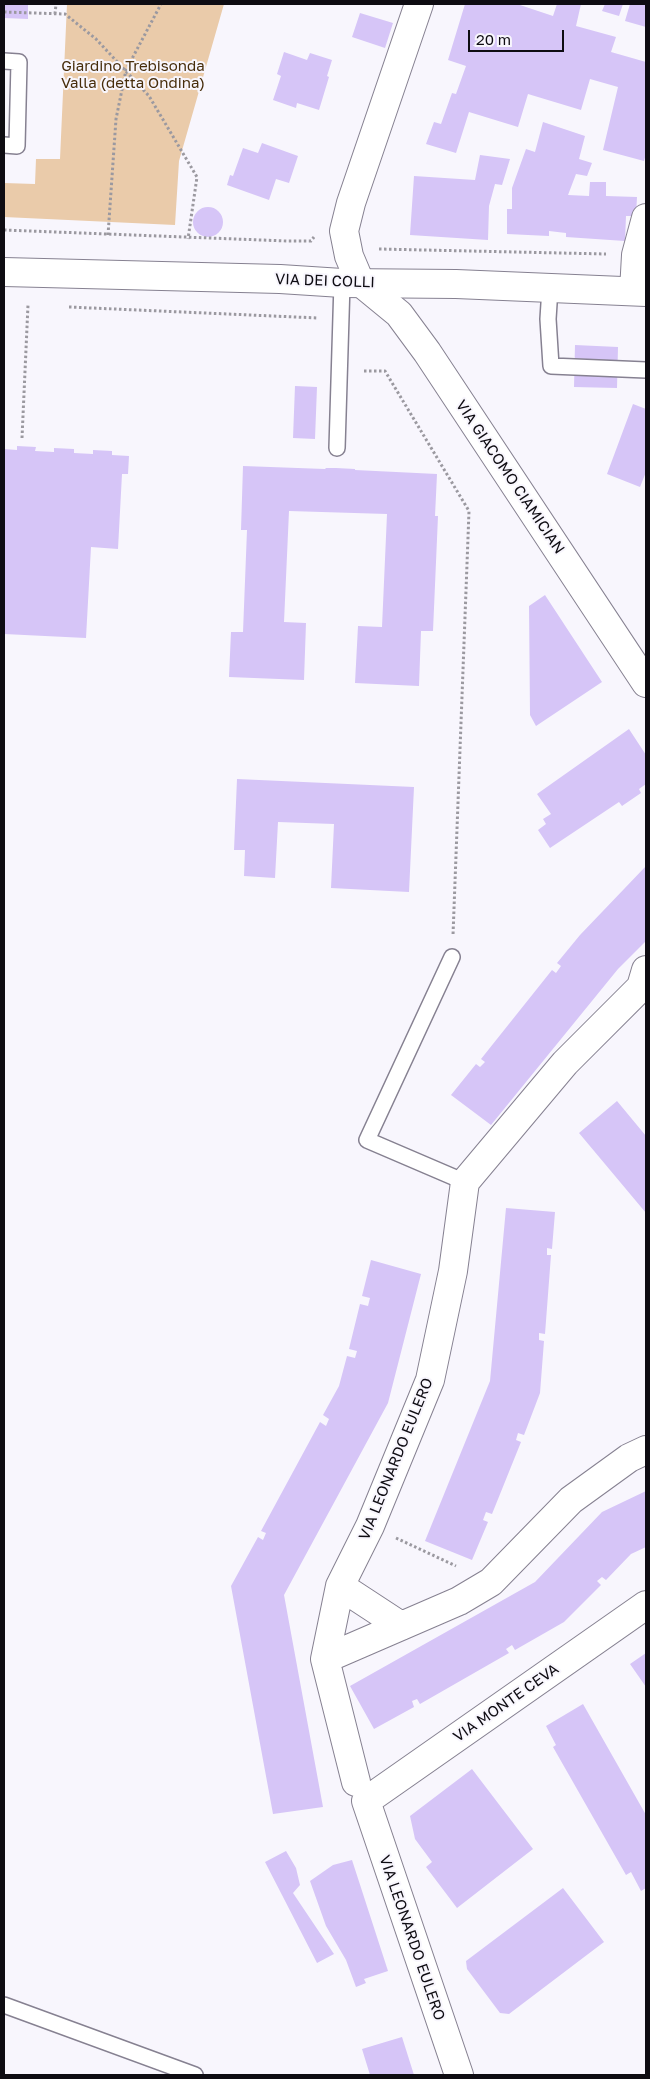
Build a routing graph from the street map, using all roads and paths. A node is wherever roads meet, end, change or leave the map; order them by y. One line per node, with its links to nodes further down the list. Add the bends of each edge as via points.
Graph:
1 (56, 4): 5 (path)
2 (161, 4): 7 (path)
3 (419, 4): 13 (street, via 344,231)
4 (4, 12): 5 (path)
5 (55, 14): 7 (path, via 65,14 96,38)
6 (4, 61): 8 (lane, via 19,62 17,146)
7 (126, 70): 10 (path, via 116,119); 11 (path, via 149,96 197,177)
8 (4, 145)
9 (646, 218): 15 (street, via 636,255)
10 (108, 235)
11 (188, 239)
12 (4, 272): 13 (street, VIA DEI COLLI)
13 (351, 283): 14 (street, VIA DEI COLLI); 21 (lane); 25 (street, VIA GIACOMO CIAMICIAN, via 399,314)
14 (550, 288): 15 (street, VIA DEI COLLI); 22 (lane, via 551,366)
15 (640, 291)
16 (20, 304): 17 (path)
17 (28, 305): 18 (path); 23 (path)
18 (37, 305)
19 (65, 306): 20 (path)
20 (319, 318)
21 (340, 370): 24 (lane); 26 (path, via 384,371 469,511)
22 (646, 370)
23 (22, 438)
24 (337, 448)
25 (646, 683)
26 (452, 957): 28 (lane, via 367,1140)
27 (645, 984): 28 (street, via 565,1063)
28 (465, 1182): 30 (street, VIA LEONARDO EULERO, via 453,1271 430,1380)
29 (646, 1450): 31 (street, via 629,1458 571,1500)
30 (370, 1526): 31 (path); 32 (street, VIA LEONARDO EULERO)
31 (491, 1582): 34 (street, via 459,1601)
32 (340, 1586): 34 (street); 35 (street, VIA LEONARDO EULERO)
33 (646, 1605): 36 (street, VIA MONTE CEVA)
34 (401, 1626): 35 (street)
35 (325, 1659): 36 (street, VIA LEONARDO EULERO)
36 (361, 1792): 39 (street, VIA LEONARDO EULERO)
37 (4, 2005): 38 (lane)
38 (195, 2075)
39 (459, 2075)

